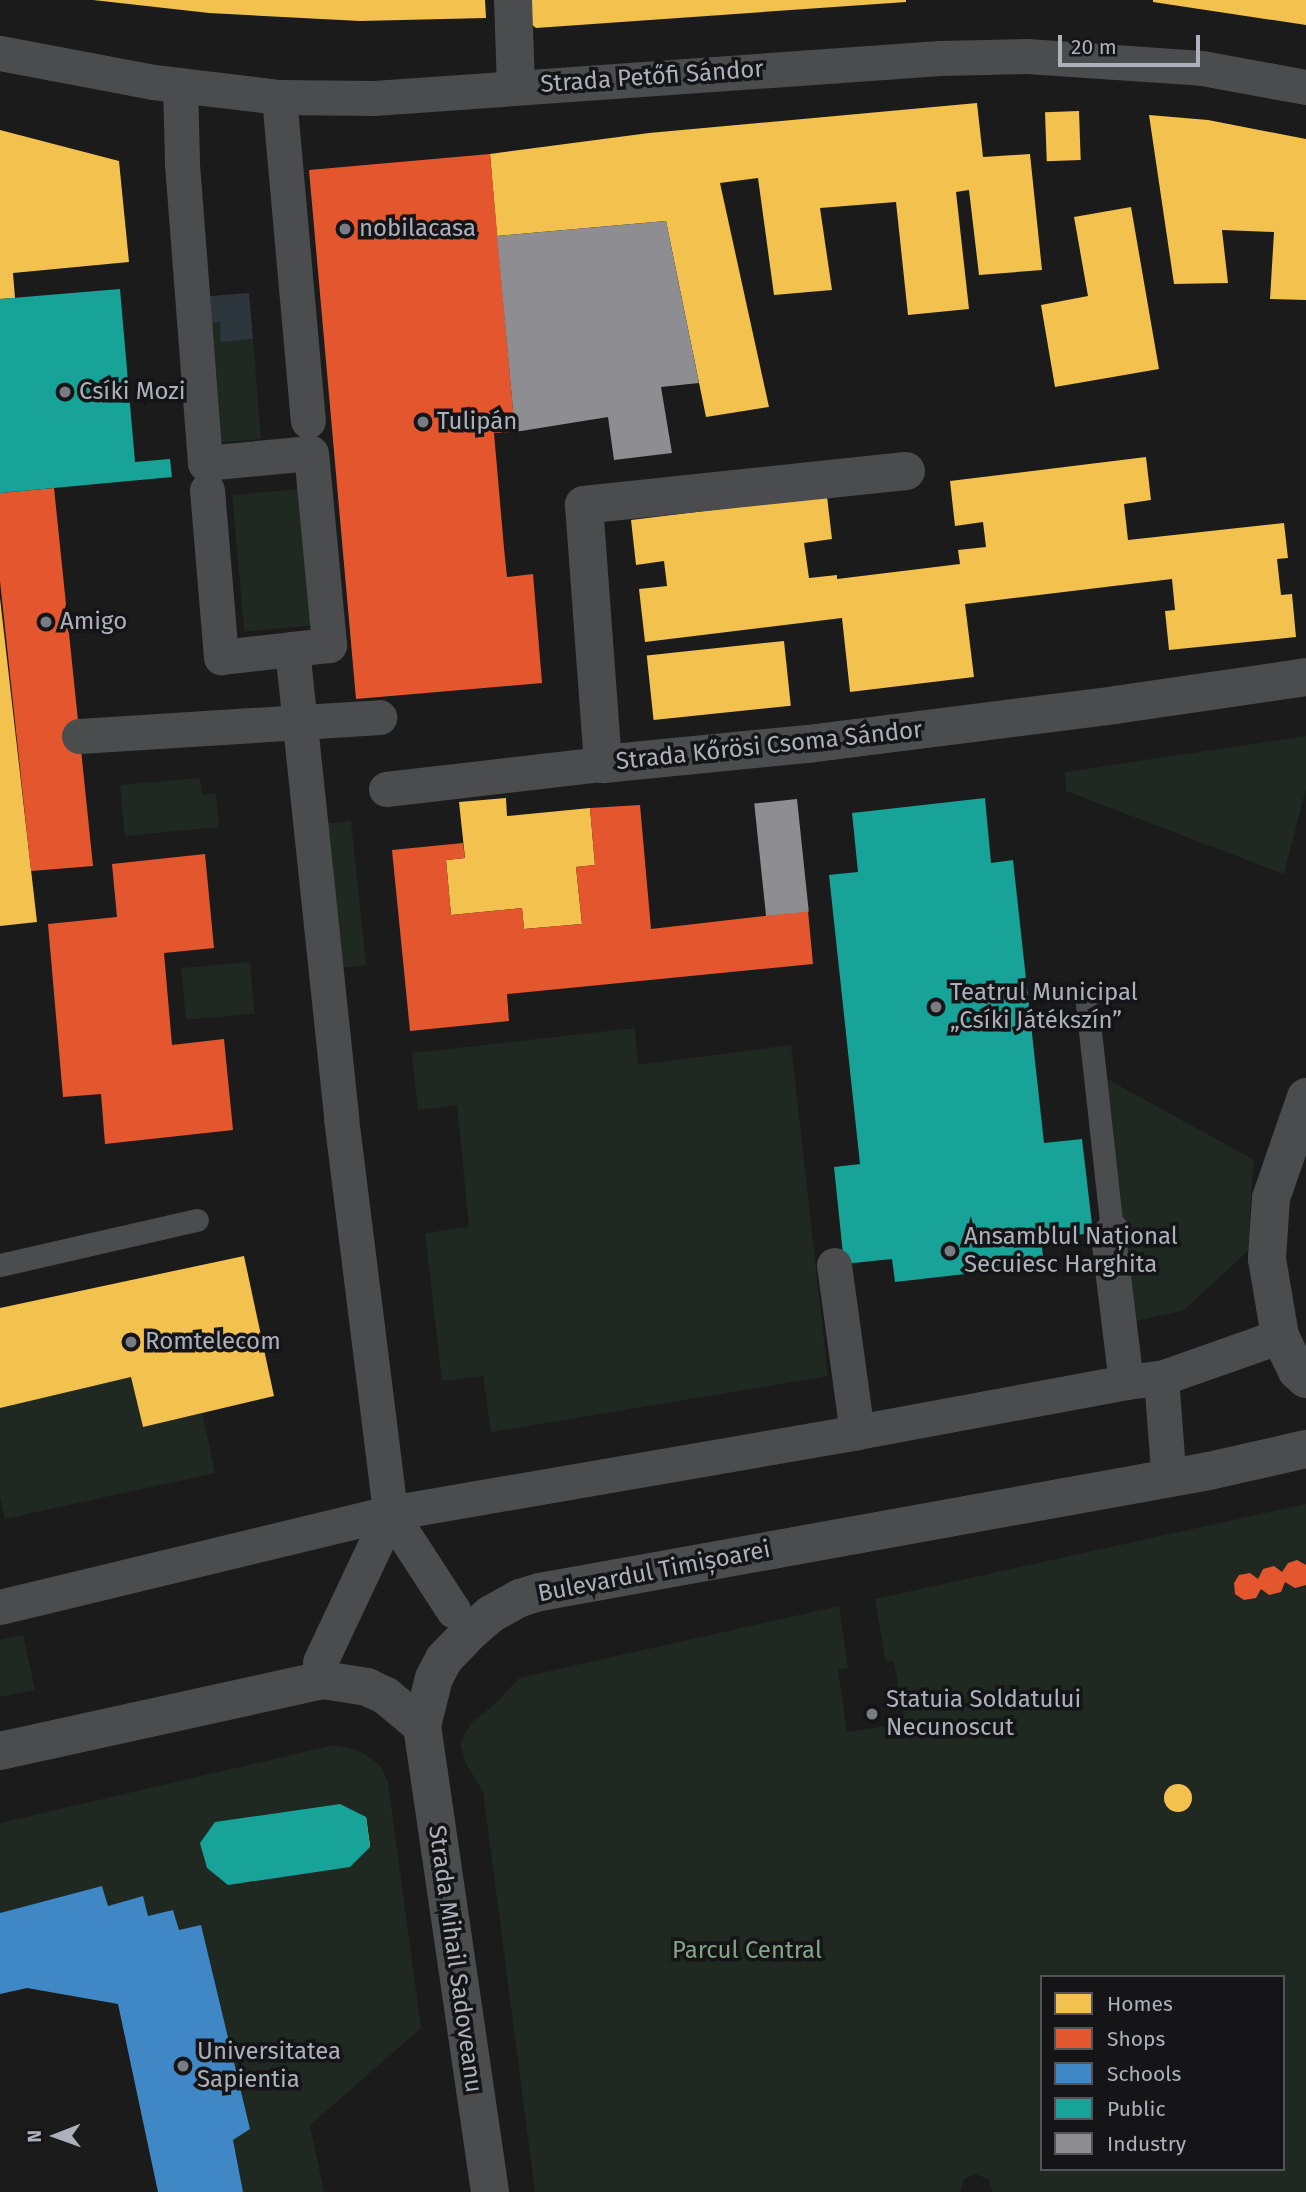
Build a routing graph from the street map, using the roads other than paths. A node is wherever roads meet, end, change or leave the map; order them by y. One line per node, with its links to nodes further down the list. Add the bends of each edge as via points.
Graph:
1 (513, 0): 4 (street)
2 (0, 53): 3 (street, Strada Petőfi Sándor)
3 (180, 85): 6 (street, Strada Petőfi Sándor); 10 (street, via 205,463 311,453 329,645)
4 (516, 86): 5 (street, Strada Petőfi Sándor, via 1027,56 1202,68); 6 (street, Strada Petőfi Sándor, via 374,98)
5 (1306, 87)
6 (279, 97): 7 (street)
7 (308, 421)
8 (906, 471): 15 (street, Strada Kőrösi Csoma Sándor, via 584,505)
9 (207, 491): 10 (street, via 221,657)
10 (292, 649): 13 (street)
11 (1306, 677): 15 (street, Strada Kőrösi Csoma Sándor, via 808,744)
12 (379, 717): 13 (street)
13 (299, 722): 14 (street); 30 (street, via 341,1118)
14 (79, 736)
15 (603, 764): 16 (street)
16 (386, 789)
17 (1087, 1004): 20 (lane)
18 (1306, 1097): 25 (street, via 1271,1198 1267,1259 1280,1336 1297,1371)
19 (197, 1220): 21 (lane)
20 (1112, 1231): 26 (street, via 1108,1236)
21 (0, 1265)
22 (834, 1265): 27 (street)
23 (1263, 1342): 24 (street)
24 (1161, 1378): 26 (street); 29 (street)
25 (1306, 1379)
26 (1126, 1382): 27 (street)
27 (857, 1432): 30 (street)
28 (1306, 1449): 34 (street, Bulevardul Timișoarei, via 1209,1471 520,1598 491,1614 444,1659 434,1678)
29 (1167, 1457)
30 (390, 1513): 31 (street); 32 (street); 33 (street)
31 (0, 1607)
32 (453, 1609)
33 (320, 1662)
34 (422, 1726): 35 (street, via 376,1692 323,1680); 36 (street, Strada Mihail Sadoveanu)
35 (0, 1751)
36 (490, 2192)

